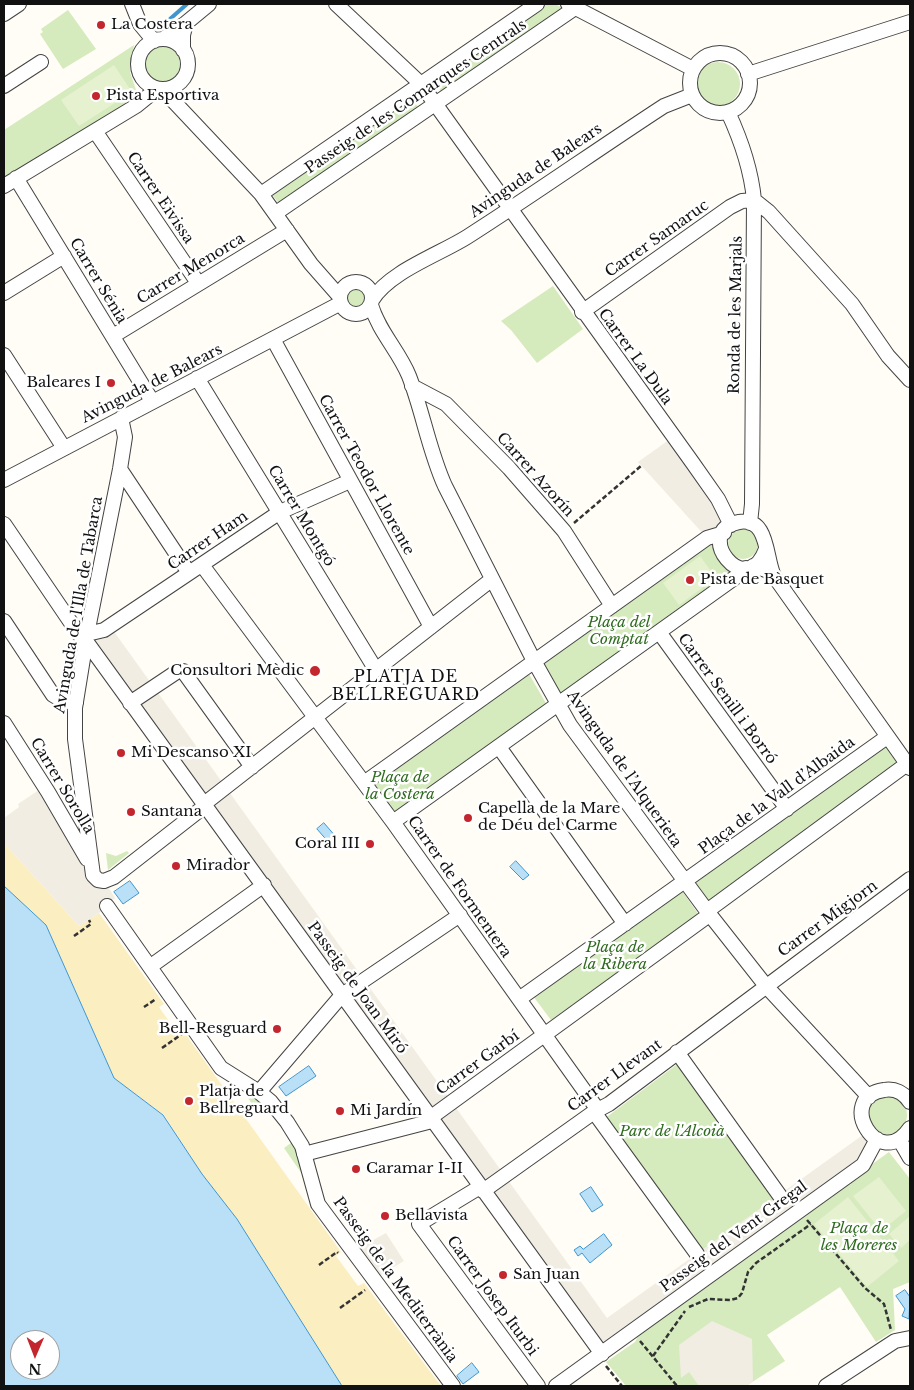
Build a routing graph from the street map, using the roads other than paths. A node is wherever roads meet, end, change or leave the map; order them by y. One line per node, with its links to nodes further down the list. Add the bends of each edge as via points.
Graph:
1 (132, 4): 8 (street)
2 (209, 4): 7 (street)
3 (336, 4): 16 (street, Carrer La Dula)
4 (537, 4): 16 (street, Passeig de les Comarques Centrals)
5 (572, 6): 13 (street); 21 (street, Passeig de les Comarques Centrals)
6 (910, 22): 14 (street)
7 (186, 23): 9 (street); 10 (street)
8 (140, 24): 9 (street); 11 (street)
9 (158, 40): 10 (street, via 178,44); 11 (street)
10 (183, 50): 17 (street, via 188,64 183,79)
11 (141, 52): 15 (street, via 138,68)
12 (42, 62): 18 (street)
13 (693, 69): 14 (street, via 701,59 719,53 737,58); 20 (street, via 689,84)
14 (748, 74): 23 (street, via 749,91 745,99)
15 (144, 80): 19 (street); 22 (street)
16 (421, 84): 21 (street, Carrer La Dula); 28 (street, Passeig de les Comarques Centrals)
17 (177, 85): 19 (street); 24 (street)
18 (4, 86)
19 (160, 89): 22 (street); 24 (street)
20 (692, 95): 23 (street, via 708,111); 30 (street, Avinguda de Balears, via 664,106)
21 (434, 103): 30 (street, Carrer La Dula); 31 (street, Passeig de les Comarques Centrals)
22 (136, 106): 25 (street)
23 (728, 112): 29 (street, Ronda de les Marjals, via 741,143)
24 (192, 119): 28 (street)
25 (95, 131): 26 (street); 36 (street, Carrer Eivissa)
26 (16, 178): 27 (street); 33 (street, Carrer Sénia)
27 (4, 186)
28 (261, 194): 31 (street)
29 (754, 200): 42 (street, Carrer Samaruc, via 730,207); 48 (street, via 769,212 852,304 888,356); 57 (street, Ronda de les Marjals)
30 (510, 209): 35 (street, Avinguda de Balears); 42 (street, Carrer La Dula)
31 (276, 213): 32 (street)
32 (287, 230): 34 (street); 36 (street, Carrer Menorca)
33 (64, 256): 39 (street); 44 (street, Carrer Sénia)
34 (317, 270): 38 (street); 41 (street)
35 (399, 275): 37 (street); 40 (street, via 382,288)
36 (198, 284): 44 (street, Carrer Menorca)
37 (362, 284): 38 (street); 40 (street, via 370,290)
38 (348, 285): 41 (street)
39 (4, 293)
40 (371, 303): 41 (street, via 363,313); 43 (street)
41 (346, 306): 43 (street); 45 (street, Avinguda de Balears)
42 (582, 312): 59 (street, Carrer La Dula, via 712,491)
43 (384, 335): 49 (street, Avinguda de l’Alquerieta, via 397,353)
44 (113, 336): 50 (street, Carrer Sénia)
45 (273, 339): 47 (street, Avinguda de Balears); 55 (street, Carrer Teodor Llorente)
46 (4, 355): 52 (street)
47 (198, 378): 50 (street, Avinguda de Balears); 56 (street, Carrer Montgó)
48 (910, 380)
49 (412, 386): 65 (street, Avinguda de l’Alquerieta, via 441,478); 66 (street, Carrer Azorín, via 446,404 509,468 564,531)
50 (152, 402): 51 (street, Avinguda de Balears)
51 (121, 418): 52 (street, Avinguda de Balears); 53 (street, Avinguda de l'Illa de Tabarca, via 125,437)
52 (64, 448): 54 (street, Avinguda de Balears)
53 (120, 469): 63 (street); 70 (street, Avinguda de l'Illa de Tabarca)
54 (4, 480)
55 (350, 481): 56 (street, Carrer Ham); 68 (street, Carrer Teodor Llorente)
56 (280, 512): 61 (street, Carrer Ham); 72 (street, Carrer Montgó)
57 (750, 523): 59 (street, via 743,522); 60 (street, via 764,534)
58 (4, 524): 70 (street, Passeig de Joan Miró, via 78,633)
59 (728, 529): 62 (street, via 720,547 725,559 731,565); 66 (street, via 710,536)
60 (766, 549): 62 (street, via 759,561); 64 (street)
61 (202, 565): 63 (street, Carrer Ham); 76 (street, Carrer de Formentera)
62 (749, 567): 64 (street, via 766,570); 69 (street)
63 (189, 573): 70 (street, Carrer Ham, via 104,630)
64 (774, 576): 78 (street)
65 (491, 580): 68 (street); 71 (street, Avinguda de l’Alquerieta)
66 (612, 606): 71 (street)
67 (4, 621): 73 (street, via 53,695)
68 (431, 627): 72 (street)
69 (659, 632): 75 (street); 84 (street, Carrer Senill i Borró)
70 (87, 637): 73 (street, Avinguda de l'Illa de Tabarca); 74 (street, Passeig de Joan Miró)
71 (534, 661): 75 (street, Avinguda de l’Alquerieta); 82 (street)
72 (376, 670): 76 (street)
73 (76, 703): 86 (street, Avinguda de l'Illa de Tabarca, via 75,739)
74 (130, 703): 81 (street, via 178,671 183,671); 83 (street, Passeig de Joan Miró)
75 (558, 706): 79 (street); 88 (street, Avinguda de l’Alquerieta)
76 (314, 718): 81 (street); 82 (street, Carrer de Formentera)
77 (4, 723): 86 (street, Carrer Sorolla)
78 (887, 737): 80 (street); 84 (street, Plaça de la Vall d’Albaida)
79 (499, 747): 85 (street); 93 (street)
80 (909, 766): 91 (street)
81 (252, 767): 83 (street)
82 (364, 783): 85 (street, Carrer de Formentera)
83 (205, 805): 86 (street, via 114,877 104,881 96,879); 89 (street, Passeig de Joan Miró)
84 (787, 809): 88 (street, Plaça de la Vall d’Albaida)
85 (393, 822): 92 (street, Carrer de Formentera)
86 (91, 867)
87 (910, 879): 95 (street, Carrer Migjorn)
88 (685, 882): 91 (street, Avinguda de l’Alquerieta); 93 (street)
89 (264, 885): 94 (street); 96 (street, Passeig de Joan Miró)
90 (107, 906): 94 (street, Passeig de la Mediterrània)
91 (708, 913): 95 (street, Avinguda de l’Alquerieta); 98 (street)
92 (460, 914): 96 (street); 97 (street, Carrer de Formentera)
93 (625, 924): 97 (street)
94 (156, 963): 100 (street, Passeig de la Mediterrània, via 221,1068)
95 (766, 986): 99 (street, Carrer Llevant); 101 (street, Avinguda de l’Alquerieta)
96 (342, 995): 100 (street); 104 (street, Passeig de Joan Miró)
97 (519, 999): 98 (street, Carrer de Formentera)
98 (544, 1035): 103 (street, Carrer de Formentera); 104 (street, Carrer Garbí)
99 (677, 1052): 103 (street, Carrer Llevant); 111 (street)
100 (259, 1092): 108 (street, Passeig de la Mediterrània, via 290,1126)
101 (869, 1097): 102 (street, via 888,1089); 107 (street, via 864,1103 861,1118 867,1132)
102 (909, 1099)
103 (596, 1111): 110 (street, Carrer Llevant); 113 (street)
104 (431, 1120): 108 (street); 110 (street, Passeig de Joan Miró)
105 (910, 1128): 106 (street)
106 (899, 1139): 107 (street); 109 (street)
107 (877, 1140): 115 (street, Passeig del Vent Gregal, via 863,1165)
108 (304, 1154): 116 (street, Passeig de la Mediterrània, via 318,1204)
109 (910, 1158)
110 (481, 1189): 112 (street, Carrer Llevant); 115 (street, Passeig de Joan Miró)
111 (780, 1196)
112 (419, 1224): 117 (street, Carrer Josep Iturbi)
113 (697, 1254)
114 (910, 1338): 119 (street, via 893,1342)
115 (600, 1356): 118 (street, Passeig del Vent Gregal)
116 (453, 1386)
117 (538, 1386)
118 (556, 1386)
119 (826, 1386)

